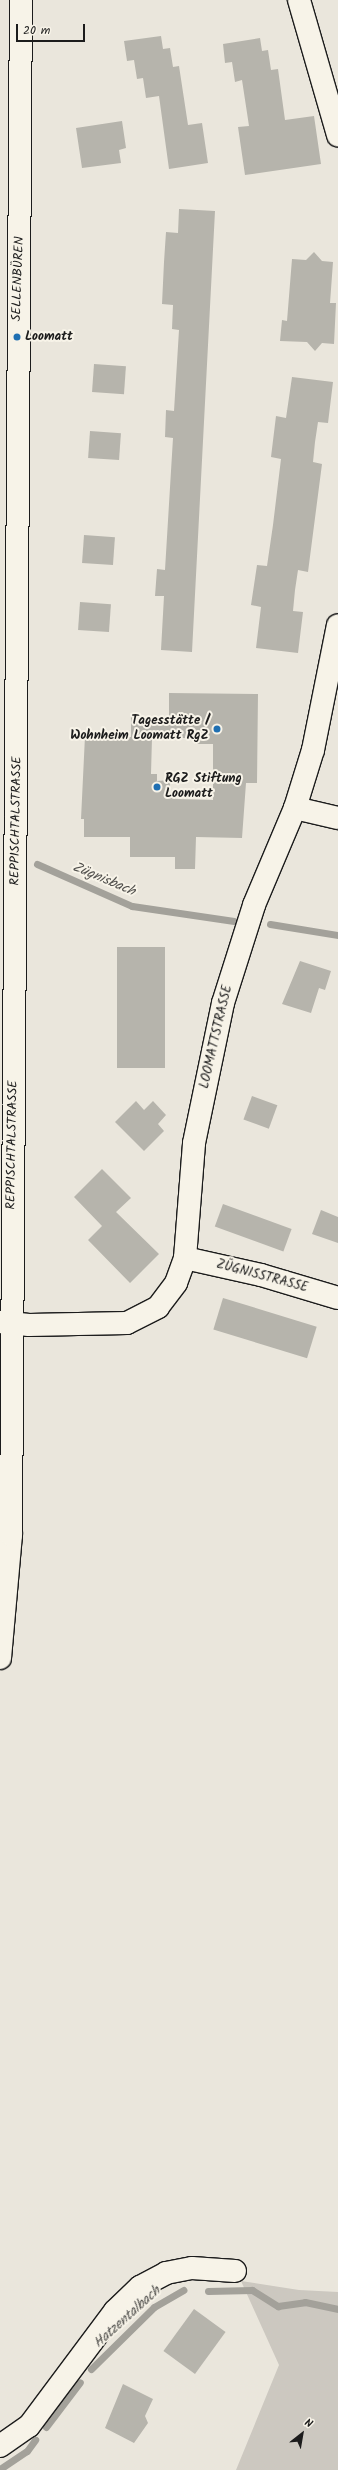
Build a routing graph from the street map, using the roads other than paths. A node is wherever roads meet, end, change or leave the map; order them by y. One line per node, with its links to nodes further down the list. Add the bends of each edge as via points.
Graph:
1 (21, 0): 5 (main road, SELLENBÜREN)
2 (299, 0): 3 (main road)
3 (338, 135)
4 (338, 625): 6 (main road, LOOMATTSTRASSE, via 329,685)
5 (19, 631): 10 (main road, REPPISCHTALSTRASSE)
6 (294, 808): 7 (main road); 8 (main road, LOOMATTSTRASSE, via 254,905 223,1003 194,1143)
7 (338, 818)
8 (185, 1258): 9 (main road, ZÜGNISSTRASSE, via 261,1275); 10 (main road, LOOMATTSTRASSE, via 176,1283 158,1307 126,1322)
9 (338, 1298)
10 (5, 1323): 11 (main road, REPPISCHTALSTRASSE, via 11,1535)
11 (0, 1658)
12 (235, 2271): 13 (main road, via 192,2268 166,2273 140,2287 114,2310 30,2426)
13 (0, 2446)

